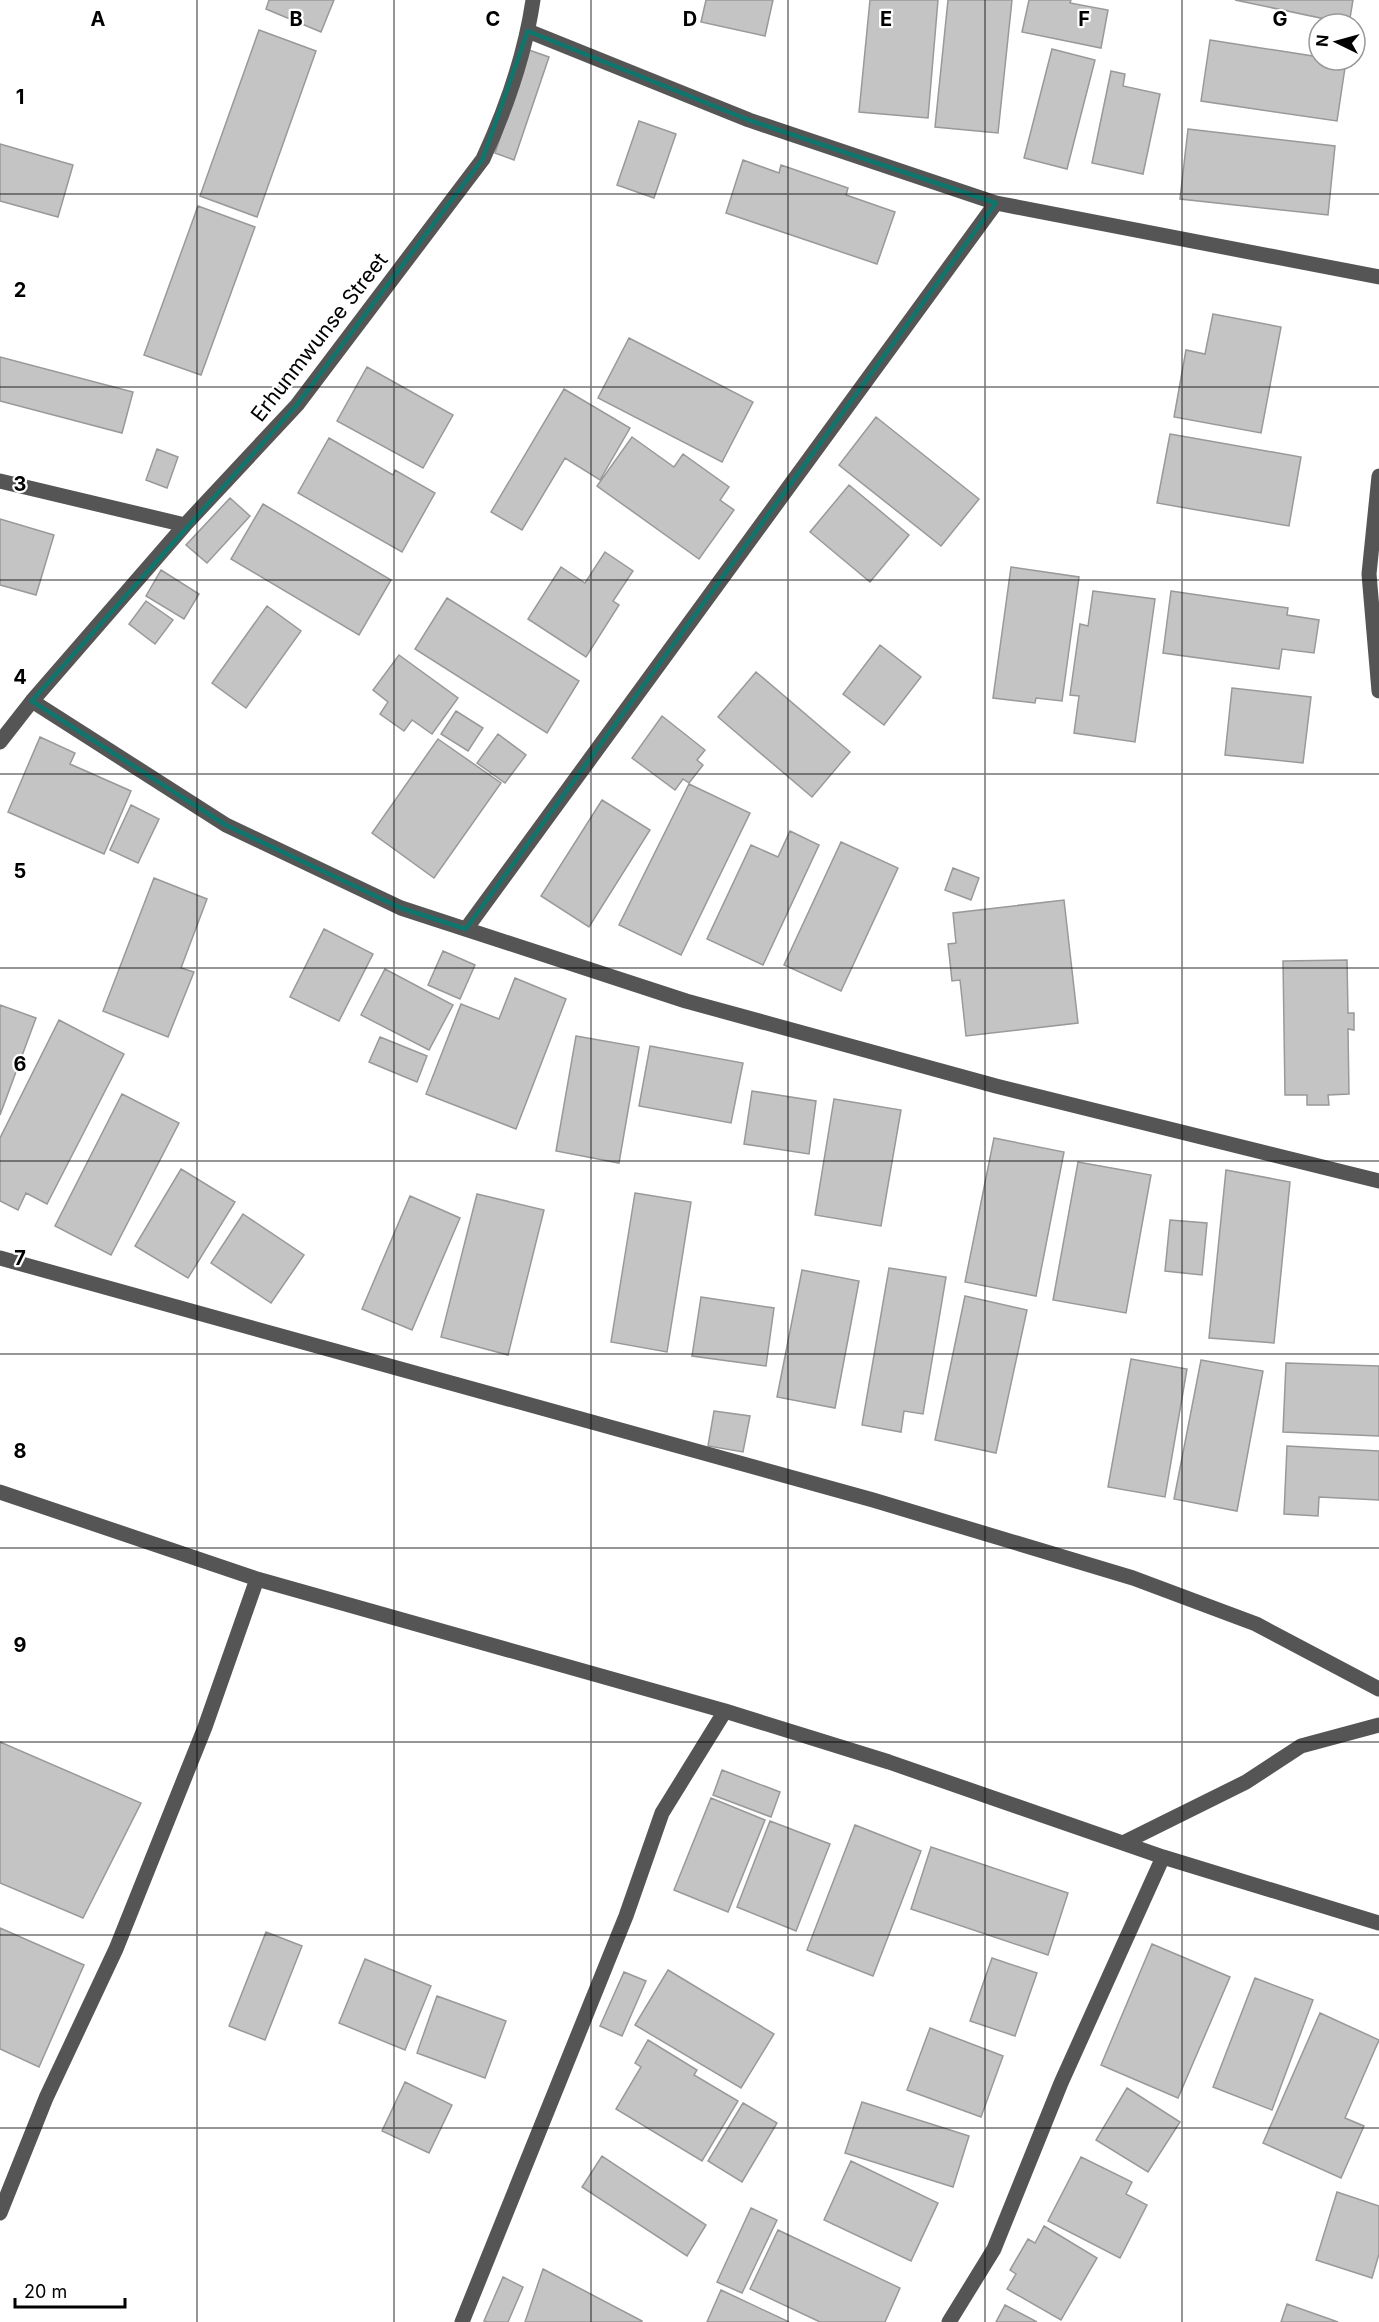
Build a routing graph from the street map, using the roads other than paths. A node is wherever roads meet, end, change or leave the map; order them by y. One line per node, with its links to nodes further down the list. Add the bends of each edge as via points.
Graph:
1 (533, 0): 2 (street, Erhunmwunse Street)
2 (528, 31): 3 (street, via 749,120); 7 (street, Erhunmwunse Street, via 499,124 483,159 297,405)
3 (996, 203): 4 (street); 11 (street)
4 (1379, 277)
5 (1379, 476): 8 (street, via 1369,574)
6 (0, 481): 7 (street)
7 (185, 525): 9 (street, Erhunmwunse Street)
8 (1379, 691)
9 (32, 701): 10 (street, Erhunmwunse Street); 11 (street, via 226,825 401,908)
10 (0, 741)
11 (465, 929): 12 (street, via 686,1001 996,1086)
12 (1379, 1181)
13 (0, 1258): 16 (street, via 850,1493 1133,1578 1256,1624)
14 (0, 1491): 15 (street)
15 (257, 1579): 17 (street); 22 (street, via 205,1727 116,1949 46,2098)
16 (1379, 1689)
17 (725, 1711): 19 (street, via 890,1762); 23 (street, via 662,1813 621,1927)
18 (1379, 1725): 19 (street, via 1301,1746 1246,1782)
19 (1123, 1843): 20 (street)
20 (1162, 1857): 21 (street); 24 (street, via 1061,2083 994,2249)
21 (1379, 1923)
22 (0, 2214)
23 (462, 2322)
24 (949, 2322)

